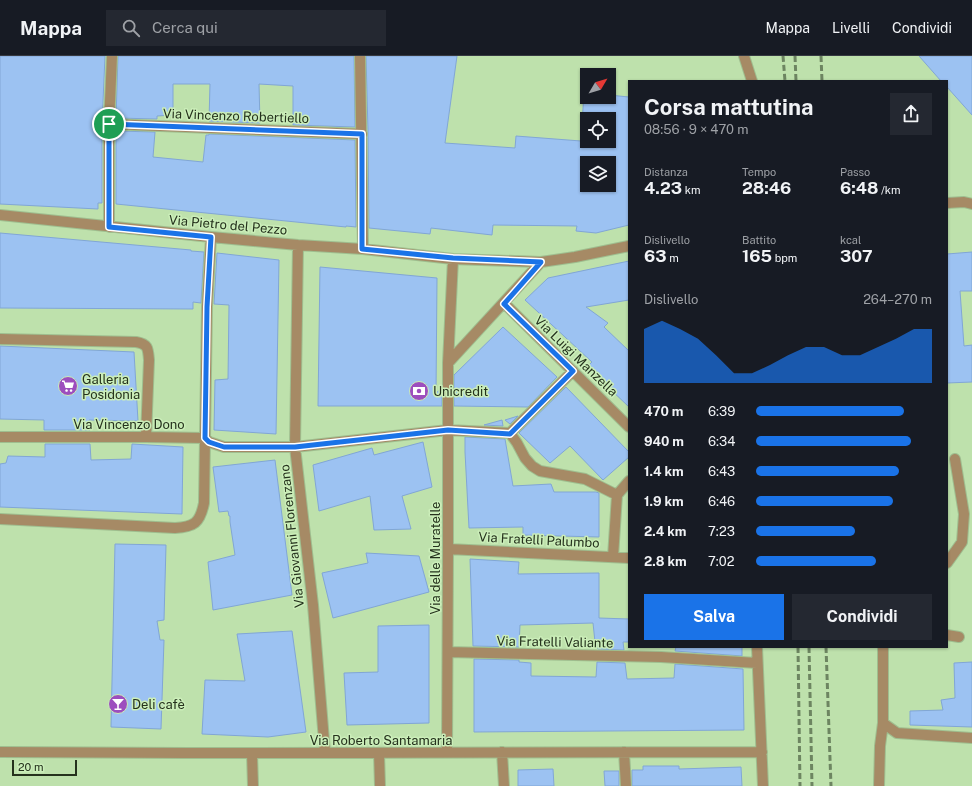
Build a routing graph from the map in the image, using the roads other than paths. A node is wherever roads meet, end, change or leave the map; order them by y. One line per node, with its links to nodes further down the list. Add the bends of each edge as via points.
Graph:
1 (112, 56): 5 (street)
2 (360, 56): 6 (street)
3 (744, 56): 4 (street)
4 (752, 80)
5 (109, 124): 6 (street, Via Vincenzo Robertiello); 10 (street)
6 (362, 134): 14 (street)
7 (948, 203): 8 (street)
8 (972, 204)
9 (0, 215): 10 (street, Via Pietro del Pezzo)
10 (109, 227): 11 (street, Via Pietro del Pezzo)
11 (211, 237): 12 (street, Via Pietro del Pezzo); 26 (street)
12 (298, 245): 14 (street, Via Pietro del Pezzo); 27 (street, Via Giovanni Florenzano)
13 (628, 246): 16 (street)
14 (362, 249): 15 (street, Via Pietro del Pezzo)
15 (453, 258): 16 (street, Via Pietro del Pezzo); 19 (street, Via delle Muratelle)
16 (541, 262): 17 (street)
17 (504, 304): 19 (street); 20 (street, Via Luigi Manzella)
18 (0, 339): 25 (street, via 144,343 149,360)
19 (448, 364): 22 (street, Via delle Muratelle)
20 (573, 371): 21 (street, Via Luigi Manzella); 23 (street)
21 (628, 426)
22 (448, 430): 23 (street, Via Vincenzo Dono); 27 (street, Via Vincenzo Dono); 32 (street, Via delle Muratelle)
23 (510, 434): 30 (street, via 525,458 540,471 584,479)
24 (0, 437): 25 (street, Via Vincenzo Dono)
25 (146, 437): 26 (street, Via Vincenzo Dono)
26 (205, 438): 27 (street, Via Vincenzo Dono, via 224,447); 31 (street, via 204,503 202,514 189,526 175,528)
27 (295, 447): 51 (street, Via Giovanni Florenzano, via 313,605)
28 (955, 459): 35 (street, via 964,514 962,542)
29 (628, 483): 30 (street)
30 (617, 495): 33 (street)
31 (0, 519)
32 (448, 549): 33 (street, Via Fratelli Palumbo); 40 (street, Via delle Muratelle)
33 (613, 557): 34 (street, Via Fratelli Palumbo)
34 (628, 558)
35 (948, 562)
36 (948, 636): 37 (street)
37 (959, 638)
38 (757, 648): 42 (street)
39 (883, 648): 43 (street)
40 (448, 652): 41 (street, Via Fratelli Valiante); 46 (street, Via delle Muratelle)
41 (661, 652): 42 (street, Via Fratelli Valiante)
42 (757, 663): 49 (street)
43 (883, 723): 44 (street, via 897,733); 58 (street)
44 (972, 738)
45 (0, 752): 50 (street, Via Roberto Santamaria)
46 (447, 752): 47 (street, Via Roberto Santamaria); 52 (street, Via Roberto Santamaria)
47 (502, 752): 48 (street, Via Roberto Santamaria); 55 (street)
48 (624, 752): 49 (street, Via Roberto Santamaria); 56 (street)
49 (762, 752): 57 (street)
50 (252, 753): 51 (street, Via Roberto Santamaria); 53 (street)
51 (325, 753): 52 (street, Via Roberto Santamaria)
52 (379, 753): 54 (street)
53 (253, 786)
54 (380, 786)
55 (504, 786)
56 (626, 786)
57 (763, 786)
58 (879, 786)

